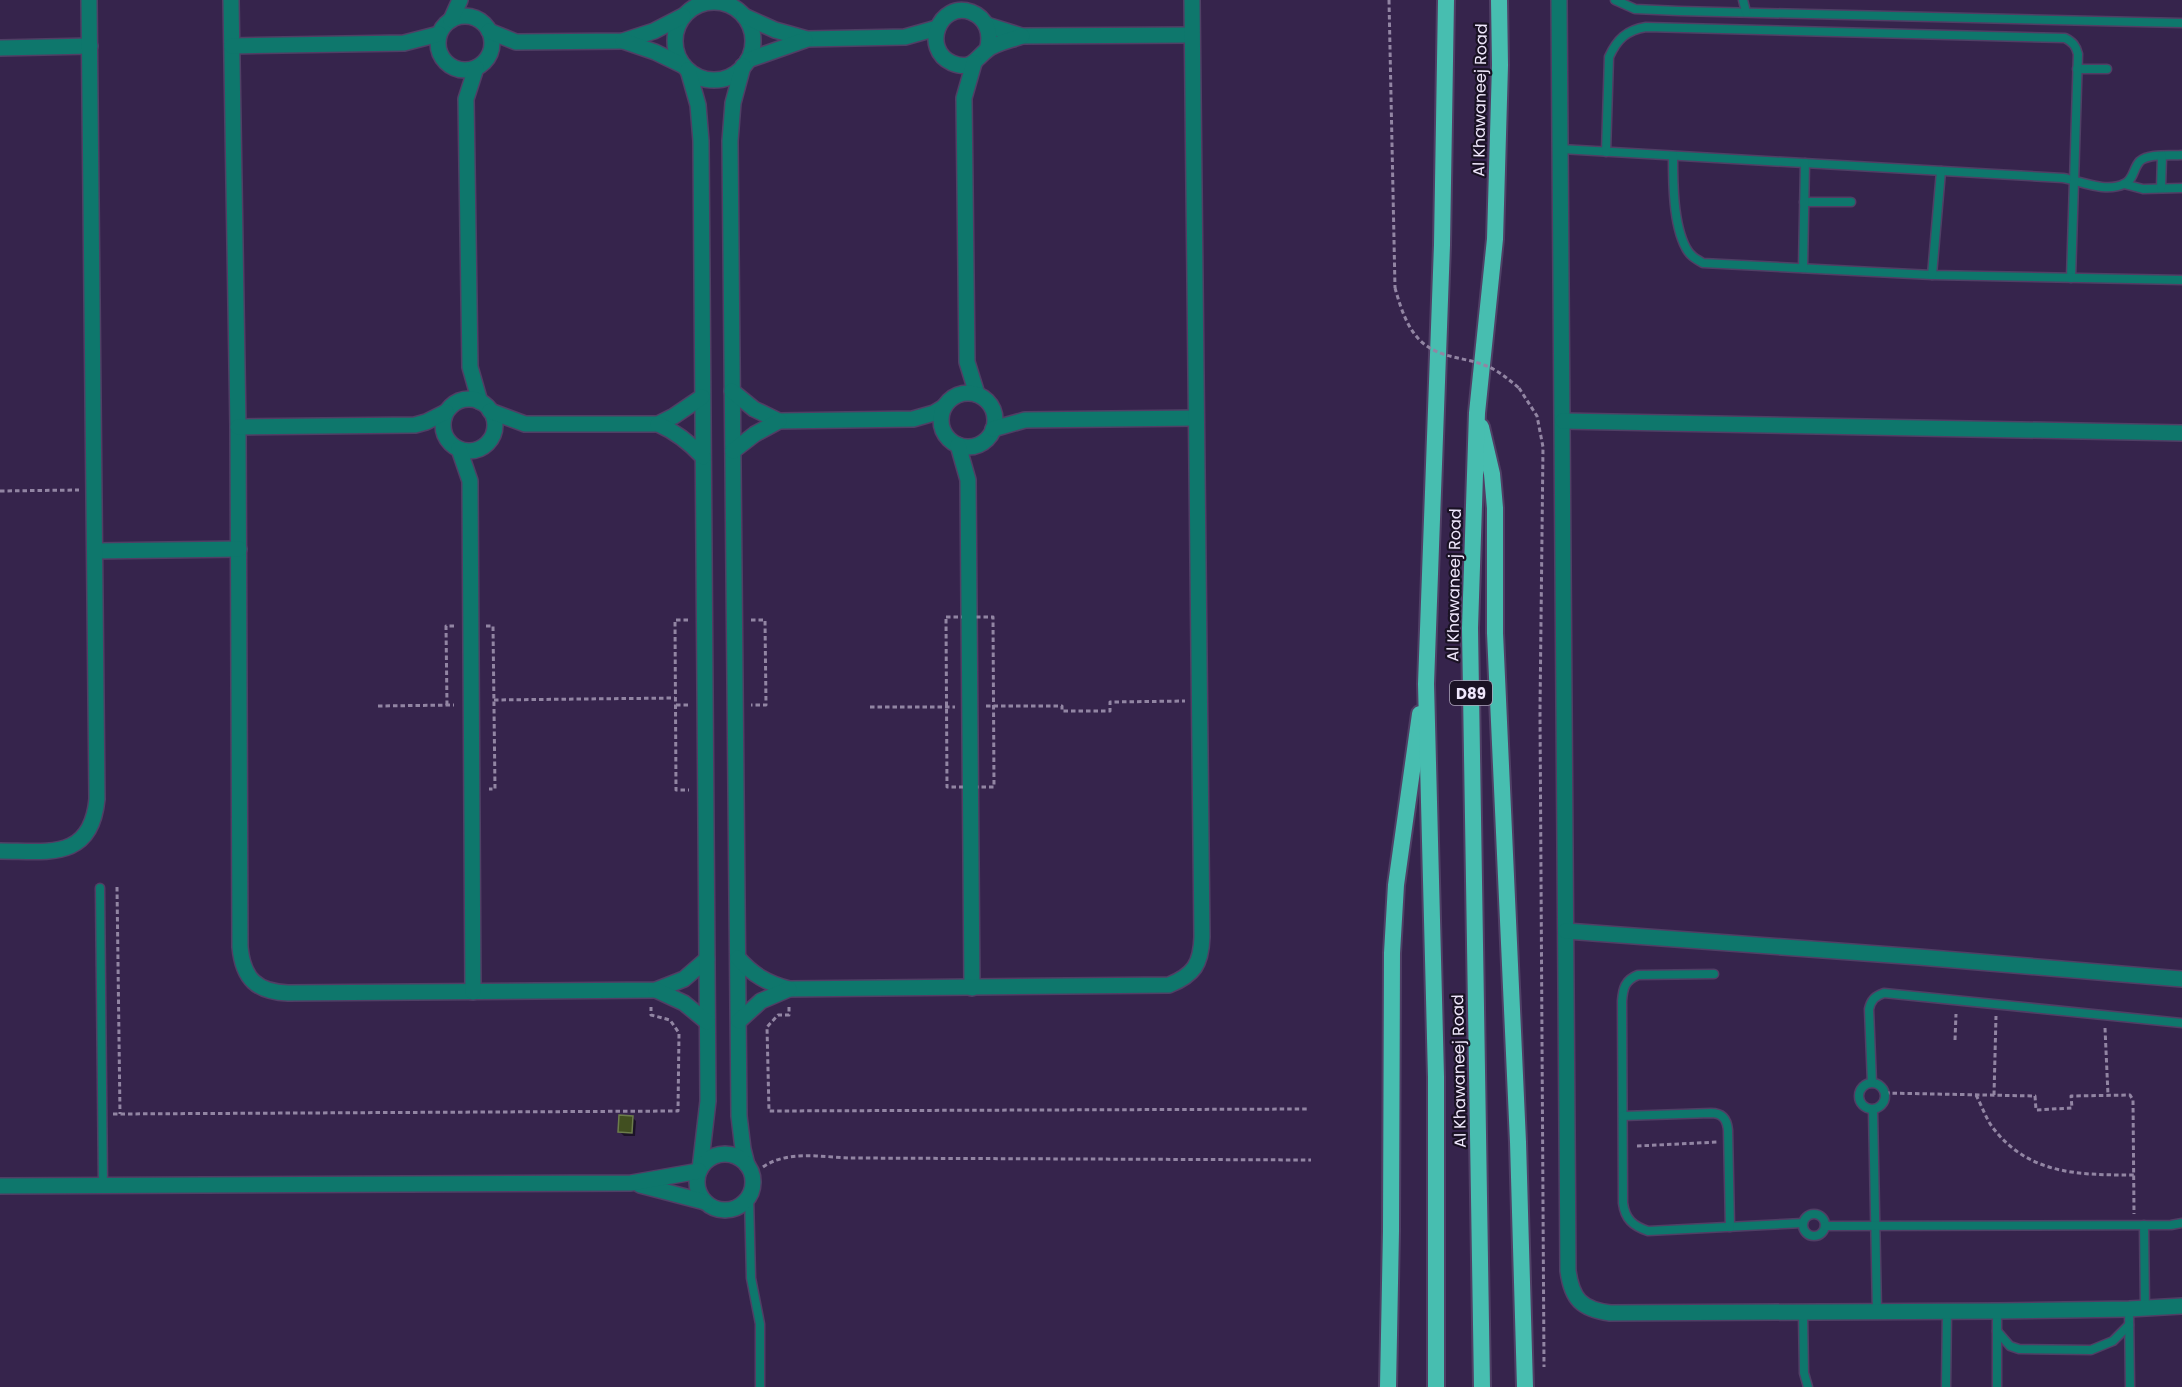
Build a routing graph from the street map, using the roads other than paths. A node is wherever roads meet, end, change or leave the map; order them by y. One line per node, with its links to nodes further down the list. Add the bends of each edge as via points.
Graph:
1 (89, 0): 30 (street)
2 (231, 0): 31 (street)
3 (460, 0): 17 (street)
4 (468, 0): 16 (street)
5 (1192, 0): 23 (street)
6 (1446, 0): 96 (highway, Al Khawaneej Road / D89, via 1442,245)
7 (1498, 0): 72 (highway, Al Khawaneej Road / D89, via 1495,239)
8 (1559, 0): 46 (street)
9 (1615, 0): 15 (lane, via 1635,9 1677,7)
10 (1743, 0): 15 (lane)
11 (970, 6): 12 (street, via 962,10); 19 (street)
12 (953, 7): 20 (street)
13 (738, 9): 14 (street, via 711,2); 26 (street, via 775,30); 37 (street, via 752,33 753,42)
14 (686, 10): 27 (street, via 654,31); 41 (street, via 675,33 676,51)
15 (1746, 12): 18 (lane)
16 (475, 18): 17 (street); 21 (street)
17 (451, 20): 22 (street)
18 (2182, 23)
19 (987, 25): 24 (street); 33 (street)
20 (937, 28): 25 (street); 34 (street)
21 (489, 31): 28 (street); 35 (street)
22 (439, 34): 29 (street); 36 (street, via 438,46)
23 (1192, 34): 24 (street); 73 (street)
24 (1022, 36): 33 (street)
25 (905, 37): 26 (street); 34 (street)
26 (807, 39): 37 (street)
27 (623, 41): 28 (street); 41 (street)
28 (516, 42): 35 (street)
29 (404, 43): 31 (street); 36 (street)
30 (90, 46): 32 (street); 95 (street)
31 (232, 46): 81 (street)
32 (0, 48)
33 (987, 50): 39 (street)
34 (938, 51): 38 (street)
35 (489, 55): 40 (street)
36 (448, 63): 40 (street, via 464,70); 45 (street)
37 (745, 63): 41 (street, via 731,76 716,80); 65 (street, via 730,122)
38 (953, 63): 39 (street); 44 (street)
39 (974, 63): 44 (street)
40 (476, 68): 45 (street)
41 (686, 68): 67 (street, via 700,123)
42 (2077, 69): 43 (lane); 47 (lane, via 2076,47 2065,38 1634,29 1614,45 1609,57); 53 (lane)
43 (2107, 69)
44 (964, 98): 63 (street)
45 (466, 99): 64 (street)
46 (1561, 149): 47 (lane); 77 (street)
47 (1606, 152): 49 (lane)
48 (2182, 155): 50 (lane)
49 (1673, 156): 51 (lane); 59 (lane, via 1676,210 1686,248 1693,257 1703,263)
50 (2162, 156): 54 (lane, via 2140,161); 55 (lane)
51 (1805, 163): 52 (lane); 57 (lane)
52 (1941, 171): 53 (lane); 60 (lane)
53 (2074, 180): 54 (lane, via 2104,186); 61 (lane)
54 (2124, 184): 55 (lane)
55 (2161, 188): 56 (lane)
56 (2182, 188)
57 (1804, 202): 58 (lane); 59 (lane)
58 (1851, 202)
59 (1803, 268): 60 (lane)
60 (1932, 275): 61 (lane)
61 (2070, 278): 62 (lane)
62 (2182, 280)
63 (967, 362): 66 (street); 68 (street)
64 (470, 368): 69 (street); 70 (street)
65 (732, 391): 76 (street, via 754,409); 90 (street)
66 (977, 394): 68 (street, via 962,393); 71 (street)
67 (702, 397): 79 (street); 91 (street)
68 (950, 401): 74 (street, via 934,413); 83 (street, via 941,420)
69 (450, 407): 70 (street, via 466,399); 80 (street, via 436,418); 85 (street, via 443,424)
70 (485, 407): 78 (street); 86 (street, via 495,426)
71 (993, 409): 75 (street); 82 (street)
72 (1477, 413): 139 (highway, Al Khawaneej Road / D89, via 1470,628); 140 (highway, via 1492,474 1495,508 1495,633)
73 (1196, 418): 75 (street); 104 (street, via 1202,953 1184,979 1168,985)
74 (913, 419): 76 (street); 83 (street)
75 (1024, 420): 82 (street)
76 (779, 421): 90 (street)
77 (1563, 421): 84 (street); 99 (street)
78 (525, 424): 79 (street); 86 (street)
79 (658, 424): 91 (street, via 675,432)
80 (415, 425): 81 (street); 85 (street)
81 (238, 427): 94 (street)
82 (993, 429): 88 (street)
83 (945, 433): 87 (street)
84 (2182, 433)
85 (445, 436): 89 (street)
86 (487, 442): 89 (street, via 471,451); 93 (street)
87 (958, 445): 88 (street); 92 (street)
88 (979, 445): 92 (street)
89 (459, 449): 93 (street)
90 (733, 451): 101 (street)
91 (703, 456): 100 (street)
92 (968, 480): 104 (street)
93 (470, 481): 107 (street)
94 (239, 549): 95 (street); 107 (street, via 240,947 241,962 248,976 272,993)
95 (95, 551): 97 (street, via 96,816 88,832 58,851)
96 (1426, 684): 137 (highway, via 1404,818 1392,953); 138 (highway, Al Khawaneej Road / D89, via 1436,1077)
97 (0, 851)
98 (100, 888): 117 (lane)
99 (1566, 931): 103 (street); 132 (street, via 1570,1288 1579,1302 1593,1311)
100 (707, 958): 106 (street, via 684,979); 109 (street)
101 (738, 958): 105 (street, via 760,978); 108 (street)
102 (1714, 974): 113 (lane, via 1638,975 1624,985)
103 (2182, 979)
104 (972, 988): 105 (street)
105 (789, 989): 108 (street, via 761,1000)
106 (653, 990): 107 (street); 109 (street, via 684,1003)
107 (473, 992)
108 (739, 1021): 115 (street, via 739,1116)
109 (707, 1022): 114 (street, via 708,1101)
110 (2182, 1023): 111 (lane, via 1884,993 1876,996 1869,1009)
111 (1872, 1083): 112 (lane, via 1886,1093 1883,1105); 112 (lane, via 1866,1084 1859,1094 1862,1106)
112 (1873, 1110): 125 (lane)
113 (1623, 1116): 126 (lane, via 1623,1203 1630,1221 1648,1232); 126 (lane, via 1718,1113 1727,1123)
114 (700, 1170): 115 (street, via 707,1161 728,1155 739,1158); 116 (street); 120 (street, via 697,1188)
115 (749, 1170): 119 (street)
116 (631, 1183): 117 (street); 120 (street)
117 (103, 1185): 118 (street)
118 (0, 1186)
119 (749, 1196): 120 (street, via 734,1209 714,1208); 136 (lane, via 751,1278 760,1324)
120 (705, 1203)
121 (1803, 1223): 124 (lane, via 1813,1214 1822,1217); 124 (lane, via 1806,1233 1815,1236); 126 (lane)
122 (2182, 1223): 123 (lane)
123 (2144, 1225): 125 (lane); 128 (lane)
124 (1825, 1226): 125 (lane)
125 (1875, 1226): 133 (lane)
126 (1730, 1227)
127 (2182, 1306): 128 (street)
128 (2145, 1308): 129 (street)
129 (2128, 1309): 131 (street); 134 (lane)
130 (1947, 1311): 131 (street); 133 (street); 142 (lane)
131 (1997, 1311): 135 (lane)
132 (1803, 1312): 133 (street); 141 (lane, via 1804,1373)
133 (1877, 1312)
134 (2129, 1325): 135 (lane, via 2113,1341 2091,1350 2019,1349 2010,1346); 144 (lane)
135 (1997, 1331): 143 (lane)
136 (760, 1387)
137 (1388, 1387)
138 (1436, 1387)
139 (1482, 1387)
140 (1525, 1387)
141 (1808, 1387)
142 (1946, 1387)
143 (1997, 1387)
144 (2130, 1387)

